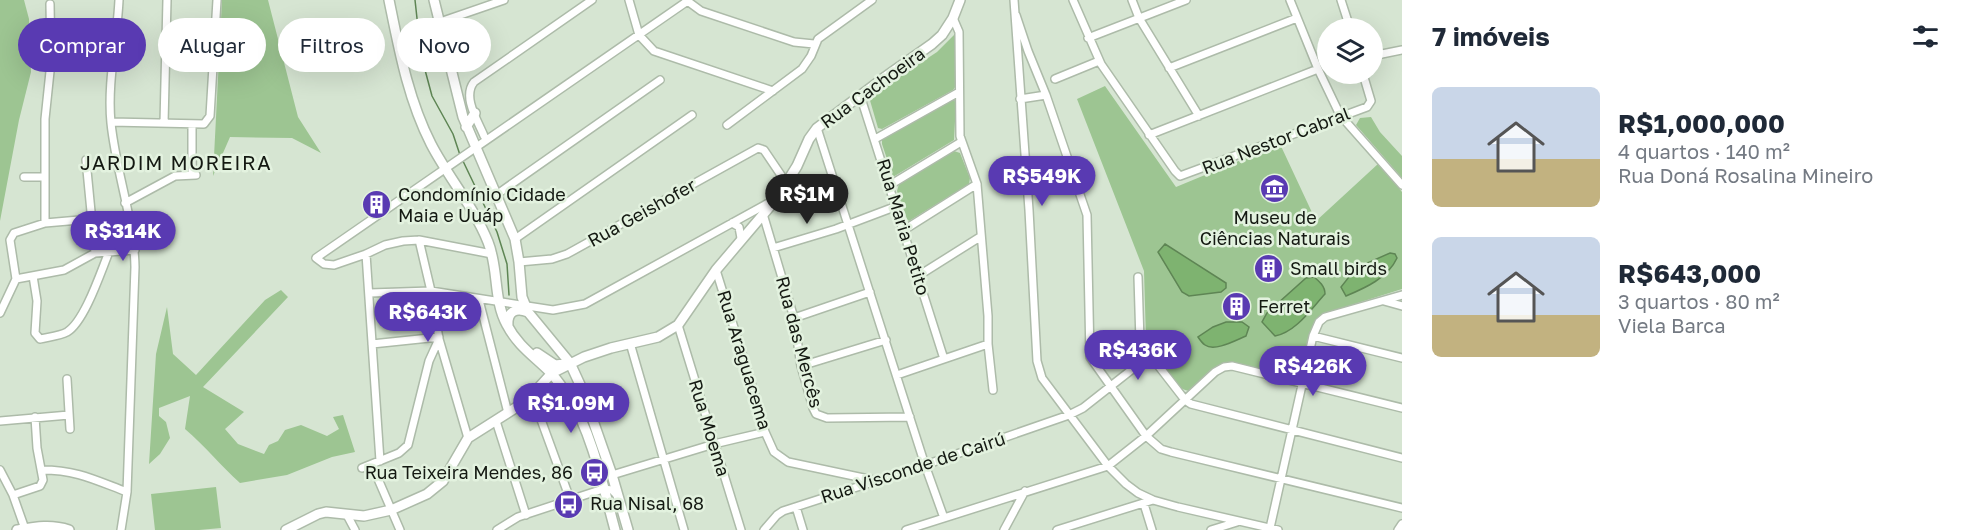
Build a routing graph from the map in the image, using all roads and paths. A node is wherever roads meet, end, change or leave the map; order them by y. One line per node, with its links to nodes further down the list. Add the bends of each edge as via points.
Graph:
1 (119, 0): 49 (street)
2 (167, 0): 50 (street)
3 (217, 0): 51 (street, via 208,120)
4 (390, 0): 62 (main road, via 406,77 426,133)
5 (434, 0): 20 (main road)
6 (504, 0): 21 (street)
7 (591, 0): 45 (street, via 474,82 469,92)
8 (629, 0): 26 (street)
9 (687, 0): 26 (street); 28 (street, via 700,11 794,42)
10 (872, 0): 28 (street)
11 (960, 0): 22 (main road, Rua Cachoeira)
12 (1014, 0): 19 (street)
13 (1073, 0): 27 (street)
14 (1132, 0): 23 (street)
15 (1186, 0): 23 (street)
16 (1290, 0): 24 (street)
17 (1341, 0): 25 (street)
18 (50, 4): 64 (street)
19 (1016, 15): 43 (street); 44 (street)
20 (439, 18)
21 (452, 18)
22 (953, 18): 41 (street, via 959,32); 42 (main road, Rua Cachoeira, via 932,44)
23 (1139, 18): 27 (street); 33 (street)
24 (1297, 18): 32 (street); 33 (street)
25 (1347, 18)
26 (639, 35): 40 (street, via 660,54); 55 (street)
27 (1088, 38): 31 (street)
28 (814, 44): 40 (street, via 802,69)
29 (1402, 50): 30 (street)
30 (1383, 54)
31 (1099, 61): 36 (street); 56 (street)
32 (1317, 67)
33 (1169, 68): 48 (street)
34 (1317, 69): 48 (street)
35 (451, 72): 54 (main road)
36 (1055, 79)
37 (660, 80): 69 (street)
38 (1325, 84): 46 (street)
39 (1367, 84): 46 (street, Rua Nestor Cabral, via 1370,104)
40 (773, 91): 52 (street)
41 (959, 92): 58 (street); 59 (street)
42 (860, 95): 53 (main road, Rua Cachoeira); 58 (street, Rua Maria Petito)
43 (1046, 95): 44 (street); 126 (street, via 1087,215 1089,350)
44 (1020, 99): 134 (street, via 1037,360 1047,386)
45 (475, 113): 54 (main road); 57 (street)
46 (1340, 115): 56 (street, Rua Nestor Cabral, via 1180,176); 68 (street)
47 (692, 116): 82 (street)
48 (1198, 116): 56 (street)
49 (111, 122): 50 (street); 71 (street)
50 (164, 123): 51 (street)
51 (192, 124): 71 (street, via 194,175 175,176)
52 (728, 125)
53 (817, 128): 65 (main road, Rua Cachoeira); 77 (street)
54 (468, 130): 57 (street); 60 (main road)
55 (497, 134): 57 (street); 60 (street)
56 (1149, 135)
57 (483, 136)
58 (875, 139): 67 (street, Rua Maria Petito)
59 (961, 142): 66 (street); 67 (street)
60 (471, 151): 62 (street); 69 (main road)
61 (86, 160): 74 (street)
62 (446, 169): 88 (street, via 315,258 334,266); 89 (main road, via 485,234)
63 (24, 177): 64 (street)
64 (45, 177): 75 (street)
65 (787, 184): 70 (main road, Rua Cachoeira); 90 (street, Rua Geishofer, via 764,150 755,148 567,254)
66 (977, 184): 78 (street); 80 (street)
67 (890, 185): 72 (street, Rua Maria Petito)
68 (1402, 185)
69 (496, 195): 82 (main road)
70 (777, 198): 73 (main road, Rua Cachoeira); 76 (street)
71 (125, 203): 84 (street)
72 (897, 206): 77 (street); 78 (street, Rua Maria Petito)
73 (763, 214): 81 (main road, Rua Cachoeira); 85 (street, Rua das Mercês)
74 (91, 219): 75 (street); 87 (street)
75 (45, 223): 95 (street, via 10,237)
76 (732, 223): 81 (street, via 739,227); 104 (street, via 594,301 553,310)
77 (848, 224): 85 (street); 97 (street)
78 (904, 230): 93 (street, Rua Maria Petito)
79 (161, 237): 84 (street)
80 (980, 237): 93 (street); 115 (street)
81 (741, 238): 91 (main road, Rua Cachoeira)
82 (515, 239): 90 (main road)
83 (418, 240): 88 (street, via 393,242); 89 (street); 96 (street)
84 (135, 246): 86 (street); 159 (street)
85 (774, 249): 106 (street, Rua das Mercês)
86 (108, 252): 87 (street); 92 (street, via 96,285 74,326 65,333 37,337)
87 (95, 253): 92 (street, via 64,270)
88 (366, 254): 98 (street)
89 (492, 254): 102 (main road)
90 (519, 262): 104 (main road)
91 (716, 270): 107 (main road, Rua Cachoeira); 141 (street, Rua Araguacema)
92 (33, 276): 95 (street)
93 (918, 276): 119 (street, Rua Maria Petito)
94 (1138, 277): 116 (street, via 1139,336)
95 (16, 279): 105 (street)
96 (431, 291): 98 (street); 100 (street); 110 (street)
97 (870, 292): 106 (street); 112 (street)
98 (370, 294): 114 (street)
99 (1402, 294): 101 (street)
100 (479, 300): 102 (street); 132 (street)
101 (1383, 301): 103 (street); 109 (street, via 1325,317)
102 (499, 303): 104 (street); 108 (main road)
103 (1402, 306)
104 (521, 309): 108 (main road, via 509,315); 120 (main road)
105 (0, 313)
106 (794, 318): 121 (street, Rua das Mercês)
107 (678, 325): 113 (main road, Rua Cachoeira, via 658,337); 144 (street, Rua Moema)
108 (509, 328): 111 (main road)
109 (1313, 336): 118 (street); 125 (street)
110 (439, 338): 114 (street); 143 (street); 147 (street, via 429,361 408,445)
111 (515, 338): 120 (main road, via 551,363); 122 (main road)
112 (886, 340): 121 (street); 123 (street)
113 (630, 343): 117 (main road, Rua Cachoeira); 146 (street)
114 (372, 344): 147 (street)
115 (988, 344): 119 (street); 128 (street)
116 (1149, 356): 126 (street, Rua Visconde de Cairú); 130 (street)
117 (584, 357): 120 (main road, Rua Cachoeira); 127 (main road, via 580,369)
118 (1402, 358)
119 (944, 359): 123 (street)
120 (570, 363): 122 (main road, Rua Cachoeira); 127 (main road)
121 (801, 366): 136 (street, Rua das Mercês, via 813,408 821,417)
122 (552, 373): 129 (main road, Rua Cachoeira); 157 (main road, via 580,420)
123 (897, 375): 136 (street)
124 (67, 380): 133 (street)
125 (1303, 382): 130 (street, via 1224,367); 131 (street); 140 (street)
126 (1111, 387): 134 (street, Rua Visconde de Cairú); 142 (street)
127 (582, 389): 154 (main road)
128 (993, 390)
129 (532, 395): 132 (main road, Rua Cachoeira); 162 (street)
130 (1185, 400): 140 (street, via 1203,409); 142 (street)
131 (1402, 408)
132 (508, 413): 137 (main road, Rua Cachoeira)
133 (69, 415): 135 (street); 139 (street)
134 (1069, 415): 149 (street, Rua Visconde de Cairú); 150 (street)
135 (34, 417): 138 (street); 153 (street)
136 (910, 417): 149 (street)
137 (496, 420): 143 (main road, Rua Cachoeira); 169 (street)
138 (0, 421)
139 (70, 429)
140 (1293, 429): 145 (street); 155 (street)
141 (765, 432): 144 (street); 156 (street, Rua Araguacema, via 774,452 789,462)
142 (1146, 436): 150 (street); 155 (street, via 1161,449)
143 (468, 438): 167 (main road, Rua Cachoeira, via 443,481 427,494)
144 (714, 444): 146 (street); 185 (street, Rua Moema)
145 (1402, 458)
146 (663, 459): 154 (street); 184 (street)
147 (380, 461): 148 (street)
148 (372, 465): 151 (street); 167 (street)
149 (925, 465): 156 (street, Rua Visconde de Cairú); 170 (street)
150 (1108, 466): 158 (street); 163 (street, via 1126,484)
151 (362, 468)
152 (0, 470): 160 (street)
153 (42, 470): 159 (street, via 77,473); 160 (street, via 40,486)
154 (612, 475): 161 (main road)
155 (1280, 478): 166 (street); 174 (street)
156 (875, 481): 165 (street, Rua Visconde de Cairú)
157 (603, 489): 161 (street, via 612,490); 162 (street); 182 (main road)
158 (1024, 491): 170 (street); 189 (street)
159 (127, 492): 177 (street)
160 (13, 495): 175 (street)
161 (619, 497): 183 (main road)
162 (570, 499): 169 (street)
163 (1153, 500): 164 (street); 171 (street)
164 (1144, 504): 190 (street); 191 (street)
165 (796, 507): 186 (street, Rua Visconde de Cairú, via 777,514); 187 (street)
166 (1402, 508)
167 (392, 510): 168 (main road, Rua Cachoeira); 180 (street)
168 (347, 515): 173 (main road, Rua Cachoeira, via 326,512); 179 (street)
169 (526, 515): 181 (street)
170 (944, 518): 188 (street)
171 (1239, 521): 174 (street); 192 (street)
172 (1402, 524): 194 (street)
173 (307, 525): 178 (main road, Rua Cachoeira)
174 (1270, 528): 193 (street)
175 (21, 529): 176 (main road, via 56,526)
176 (69, 530)
177 (121, 530)
178 (286, 530)
179 (355, 530)
180 (400, 530)
181 (497, 530)
182 (615, 530)
183 (628, 530)
184 (684, 530)
185 (741, 530)
186 (764, 530)
187 (803, 530)
188 (906, 530)
189 (1005, 530)
190 (1057, 530)
191 (1152, 530)
192 (1211, 530)
193 (1278, 530)
194 (1398, 530)

